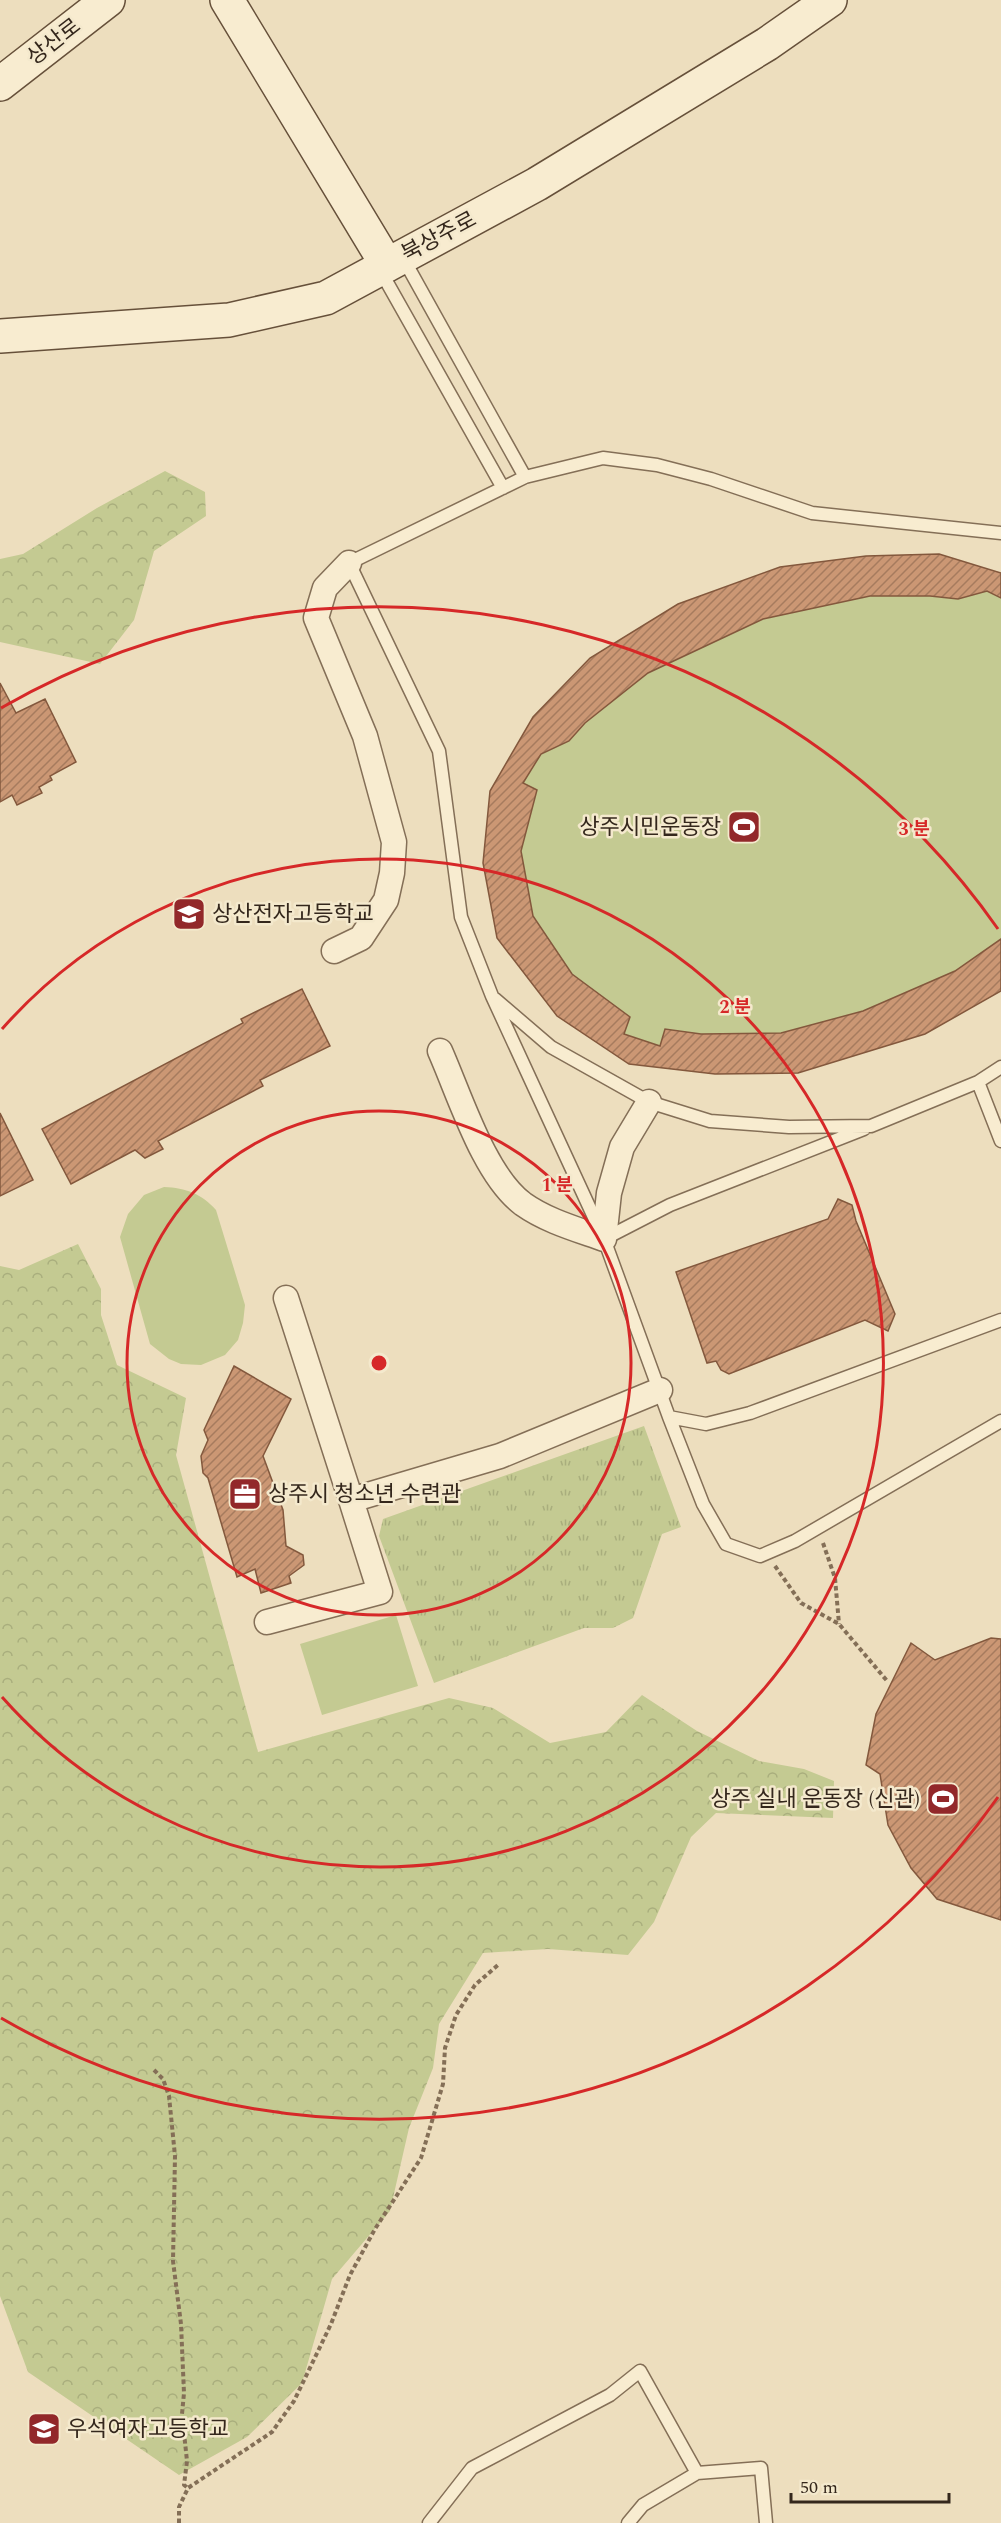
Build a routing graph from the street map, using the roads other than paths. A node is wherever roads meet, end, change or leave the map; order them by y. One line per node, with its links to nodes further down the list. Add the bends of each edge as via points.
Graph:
1 (108, 0): 4 (street, 상산로)
2 (227, 0): 5 (street)
3 (830, 0): 5 (street, 북상주로, via 767,44 547,178)
4 (0, 84)
5 (390, 264): 6 (street, 북상주로, via 326,298 229,320); 7 (lane); 8 (lane)
6 (0, 336)
7 (525, 477): 8 (lane); 9 (lane, via 603,458 657,465 711,479 812,513)
8 (503, 488): 10 (lane)
9 (1001, 533)
10 (349, 563): 11 (street, via 325,588 316,618 365,736 394,842 386,900 361,938); 12 (lane, via 438,751 461,917)
11 (334, 951)
12 (492, 996): 16 (lane, via 551,1047); 19 (lane)
13 (441, 1051): 19 (street, via 486,1157 507,1191 547,1218)
14 (1001, 1066): 15 (lane)
15 (978, 1082): 17 (lane); 18 (lane)
16 (649, 1102): 17 (lane, via 710,1120 789,1126); 19 (street, via 622,1147 609,1193)
17 (871, 1126): 19 (lane, via 670,1204)
18 (1001, 1141)
19 (604, 1239): 22 (lane)
20 (286, 1298): 25 (street)
21 (1001, 1320): 23 (lane, via 750,1413 706,1424)
22 (660, 1390): 23 (lane); 25 (street, via 500,1456)
23 (669, 1417): 24 (lane, via 704,1504 726,1544 760,1556 795,1541)
24 (1001, 1421)
25 (351, 1500): 26 (street, via 380,1592)
26 (267, 1622)
27 (697, 2473): 28 (lane, via 640,2371 610,2395 472,2468); 29 (lane, via 643,2505); 30 (lane, via 761,2469)
28 (429, 2523)
29 (628, 2523)
30 (766, 2523)

